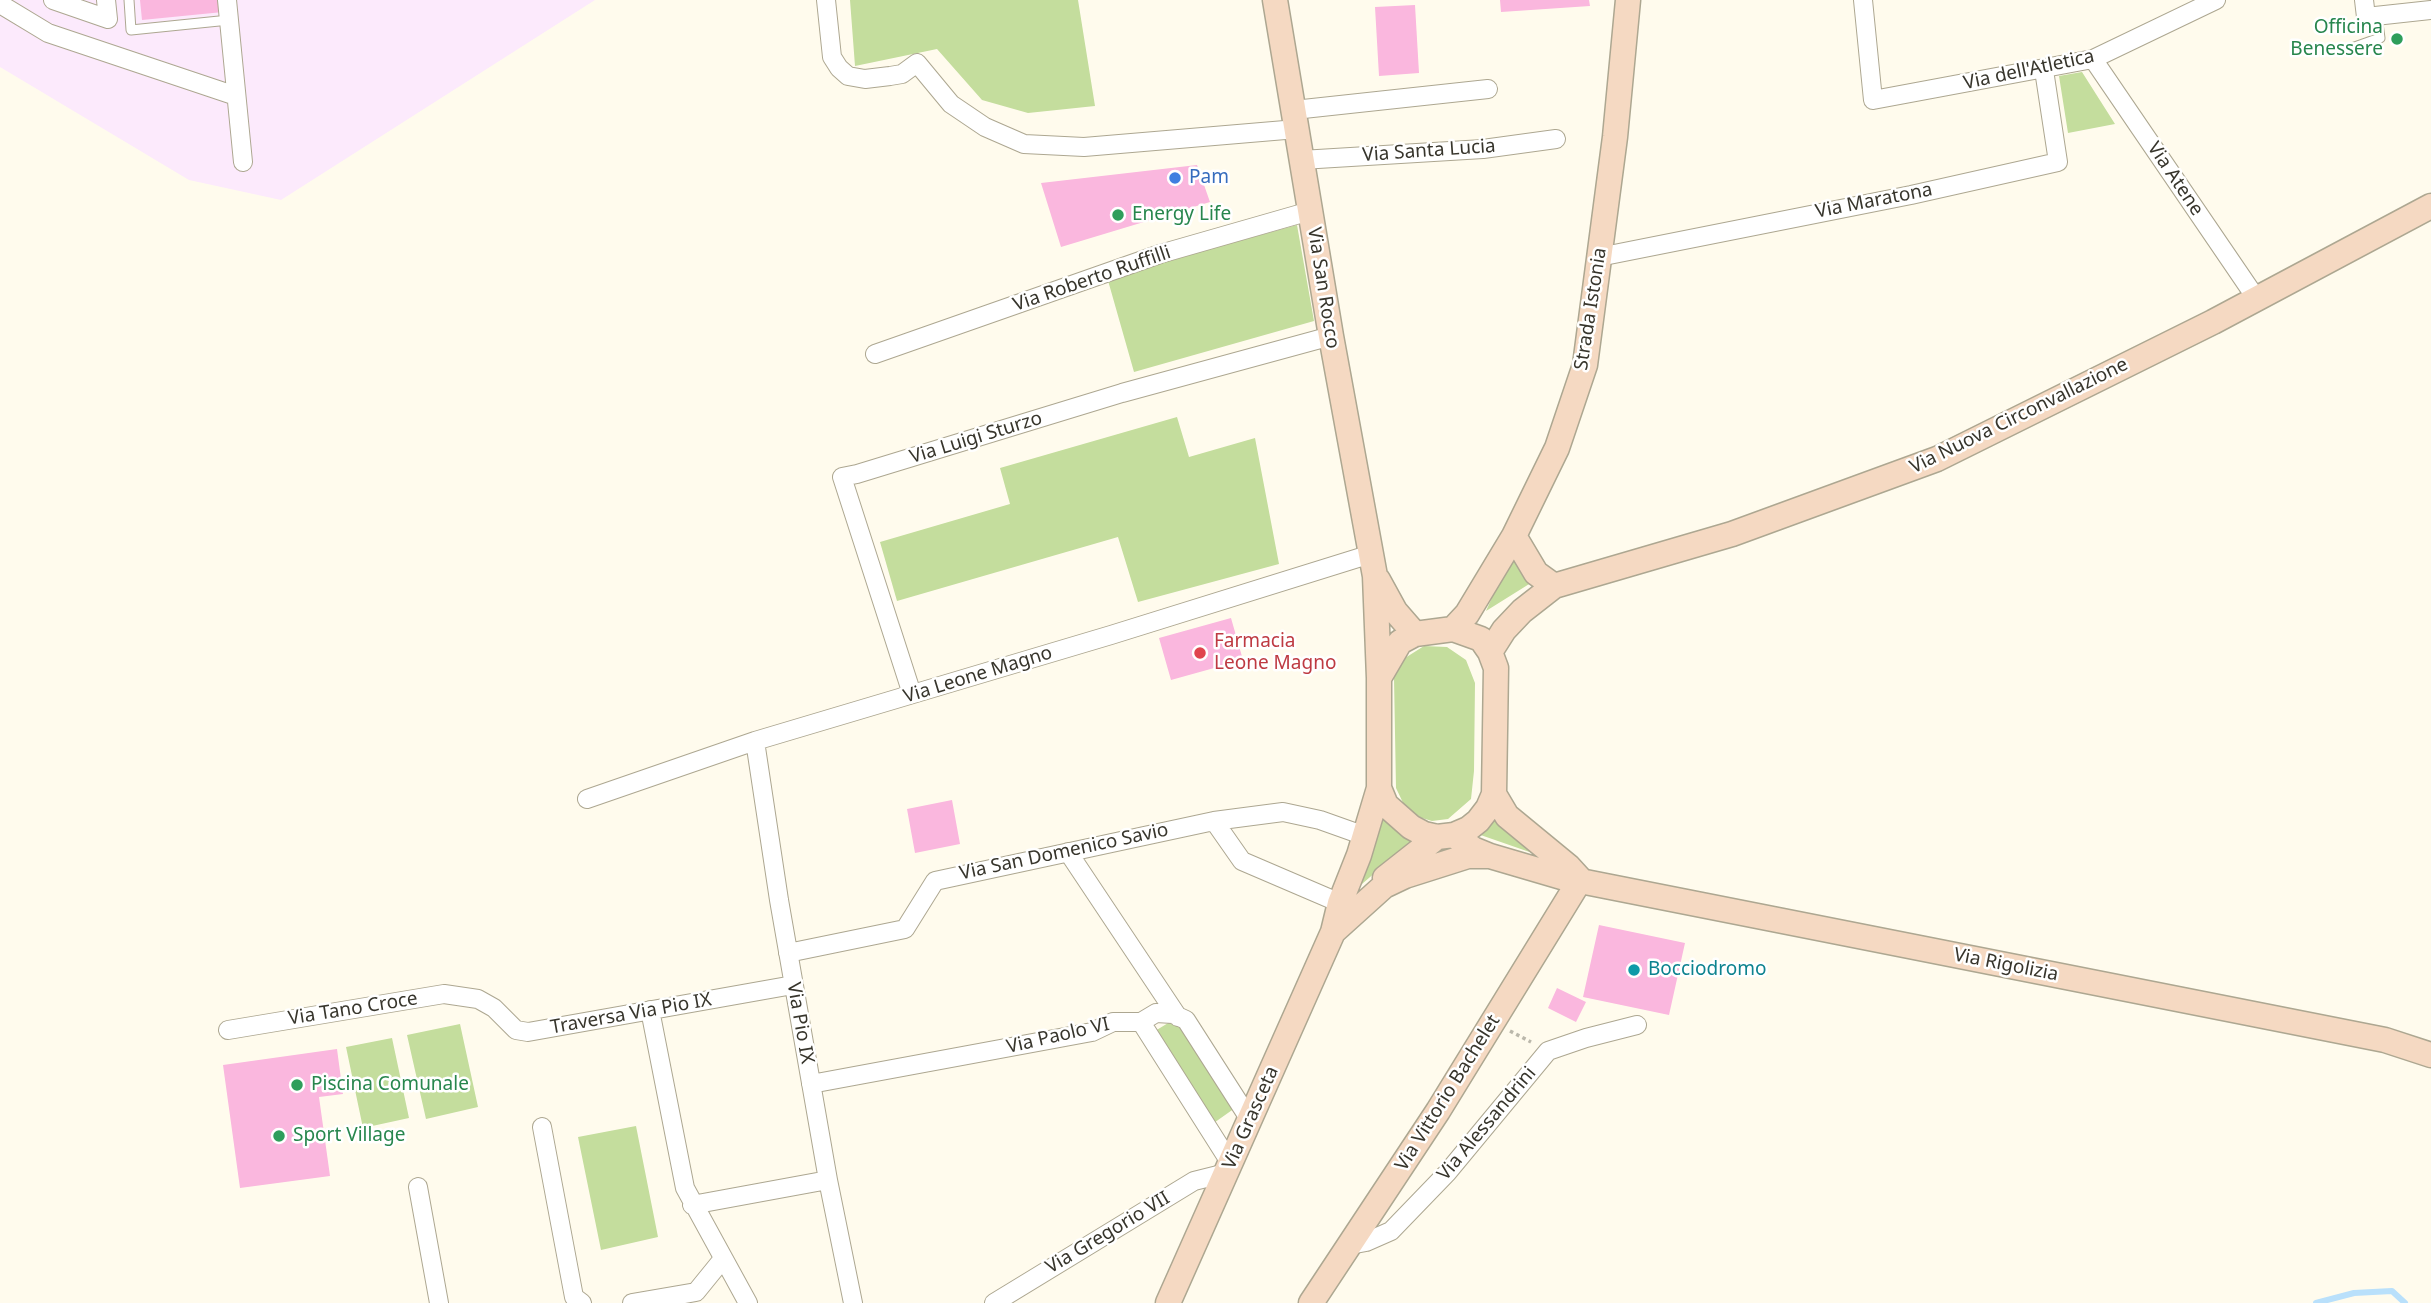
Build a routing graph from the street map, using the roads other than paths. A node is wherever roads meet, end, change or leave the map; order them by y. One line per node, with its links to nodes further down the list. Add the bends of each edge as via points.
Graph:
1 (53, 0): 2 (street, via 108,19)
2 (106, 0)
3 (128, 0): 14 (lane, via 131,30)
4 (227, 0): 14 (street)
5 (826, 0): 20 (street, via 832,57 848,76 865,79 902,74 917,63 951,104 985,127 1024,144 1084,147)
6 (1275, 0): 20 (street, Via San Rocco)
7 (1628, 0): 26 (street, Strada Istonia)
8 (1863, 0): 17 (street, Via dell'Atletica, via 1873,100)
9 (2216, 0): 16 (street, Via dell'Atletica)
10 (2364, 0): 13 (street, via 2366,17)
11 (0, 4): 19 (street, via 48,33)
12 (2431, 10): 13 (street)
13 (2377, 16): 15 (lane, via 2380,38)
14 (229, 20): 19 (street)
15 (2349, 49)
16 (2093, 60): 17 (street, Via dell'Atletica); 27 (street, Via Atene)
17 (2044, 70): 26 (street, Via Maratona, via 2059,162)
18 (1488, 89): 20 (street)
19 (236, 96): 23 (street)
20 (1295, 120): 22 (street, Via San Rocco)
21 (1556, 139): 22 (street, Via Santa Lucia, via 1483,149)
22 (1301, 160): 25 (street, Via San Rocco)
23 (243, 162)
24 (2431, 206): 27 (street, Via Nuova Circonvallazione)
25 (1310, 211): 28 (street, Via San Rocco); 29 (street, Via Roberto Ruffilli, via 1160,254)
26 (1599, 257): 30 (street, Strada Istonia, via 1585,365 1558,448)
27 (2256, 298): 32 (street, Via Nuova Circonvallazione, via 1937,459 1732,534)
28 (1331, 336): 31 (street, Via San Rocco); 37 (street, Via Luigi Sturzo, via 842,477)
29 (875, 354)
30 (1514, 536): 32 (street, via 1535,573); 33 (street, Strada Istonia)
31 (1373, 565): 34 (street, via 1395,611); 36 (street); 37 (street, Via Leone Magno)
32 (1554, 586): 35 (street, Via Nuova Circonvallazione, via 1522,611)
33 (1453, 629): 34 (street); 35 (street, via 1481,639)
34 (1415, 634): 36 (street, via 1400,642)
35 (1490, 652): 40 (street, via 1496,668)
36 (1379, 678): 39 (street)
37 (912, 694): 38 (street, Via Leone Magno)
38 (755, 741): 41 (street, Via Leone Magno); 51 (street, Via Pio IX)
39 (1379, 788): 43 (street); 44 (street, via 1386,805 1411,827)
40 (1494, 794): 44 (street, via 1478,821); 47 (street, via 1507,816)
41 (587, 799)
42 (1214, 821): 43 (street, Via San Domenico Savio, via 1283,812); 45 (street, Via San Domenico Savio); 49 (street, via 1242,861)
43 (1365, 836): 49 (street)
44 (1446, 836): 46 (street); 48 (street, via 1388,873)
45 (1068, 852): 51 (street, Via San Domenico Savio, via 935,881 905,929); 55 (street)
46 (1490, 856): 47 (street, Via Rigolizia); 48 (street, via 1468,856 1405,876)
47 (1580, 880): 59 (street, Via Rigolizia, via 2385,1040); 67 (street, Via Vittorio Bachelet)
48 (1372, 895): 50 (street)
49 (1340, 903): 50 (street)
50 (1333, 932): 61 (street, Via Grasceta)
51 (788, 953): 52 (street, Via Pio IX)
52 (793, 985): 54 (street, Traversa Via Pio IX); 60 (street, Via Pio IX)
53 (478, 999): 54 (street, Traversa Via Pio IX, via 516,1030 528,1032); 58 (street, Via Tano Croce, via 444,994)
54 (650, 1010): 66 (street)
55 (1178, 1017): 56 (street, Via Paolo VI, via 1156,1013); 61 (street, via 1186,1020)
56 (1141, 1021): 60 (street, Via Paolo VI, via 1113,1022 1092,1032); 63 (street)
57 (1637, 1025): 67 (street, Via Alessandrini, via 1548,1051 1447,1173 1391,1231)
58 (228, 1030)
59 (2431, 1055)
60 (811, 1084): 64 (street, Via Pio IX)
61 (1250, 1120): 63 (street, Via Grasceta)
62 (542, 1127): 70 (street, via 574,1297)
63 (1228, 1168): 74 (street, Via Gregorio VII, via 1194,1181); 75 (street, Via Grasceta)
64 (828, 1180): 66 (street); 73 (street, Via Pio IX)
65 (418, 1187): 69 (street)
66 (692, 1205): 68 (street)
67 (1350, 1245): 76 (street, Via Vittorio Bachelet)
68 (722, 1260): 71 (street, via 696,1292); 72 (street)
69 (439, 1303)
70 (582, 1303)
71 (632, 1303)
72 (748, 1303)
73 (853, 1303)
74 (994, 1303)
75 (1168, 1303)
76 (1311, 1303)

